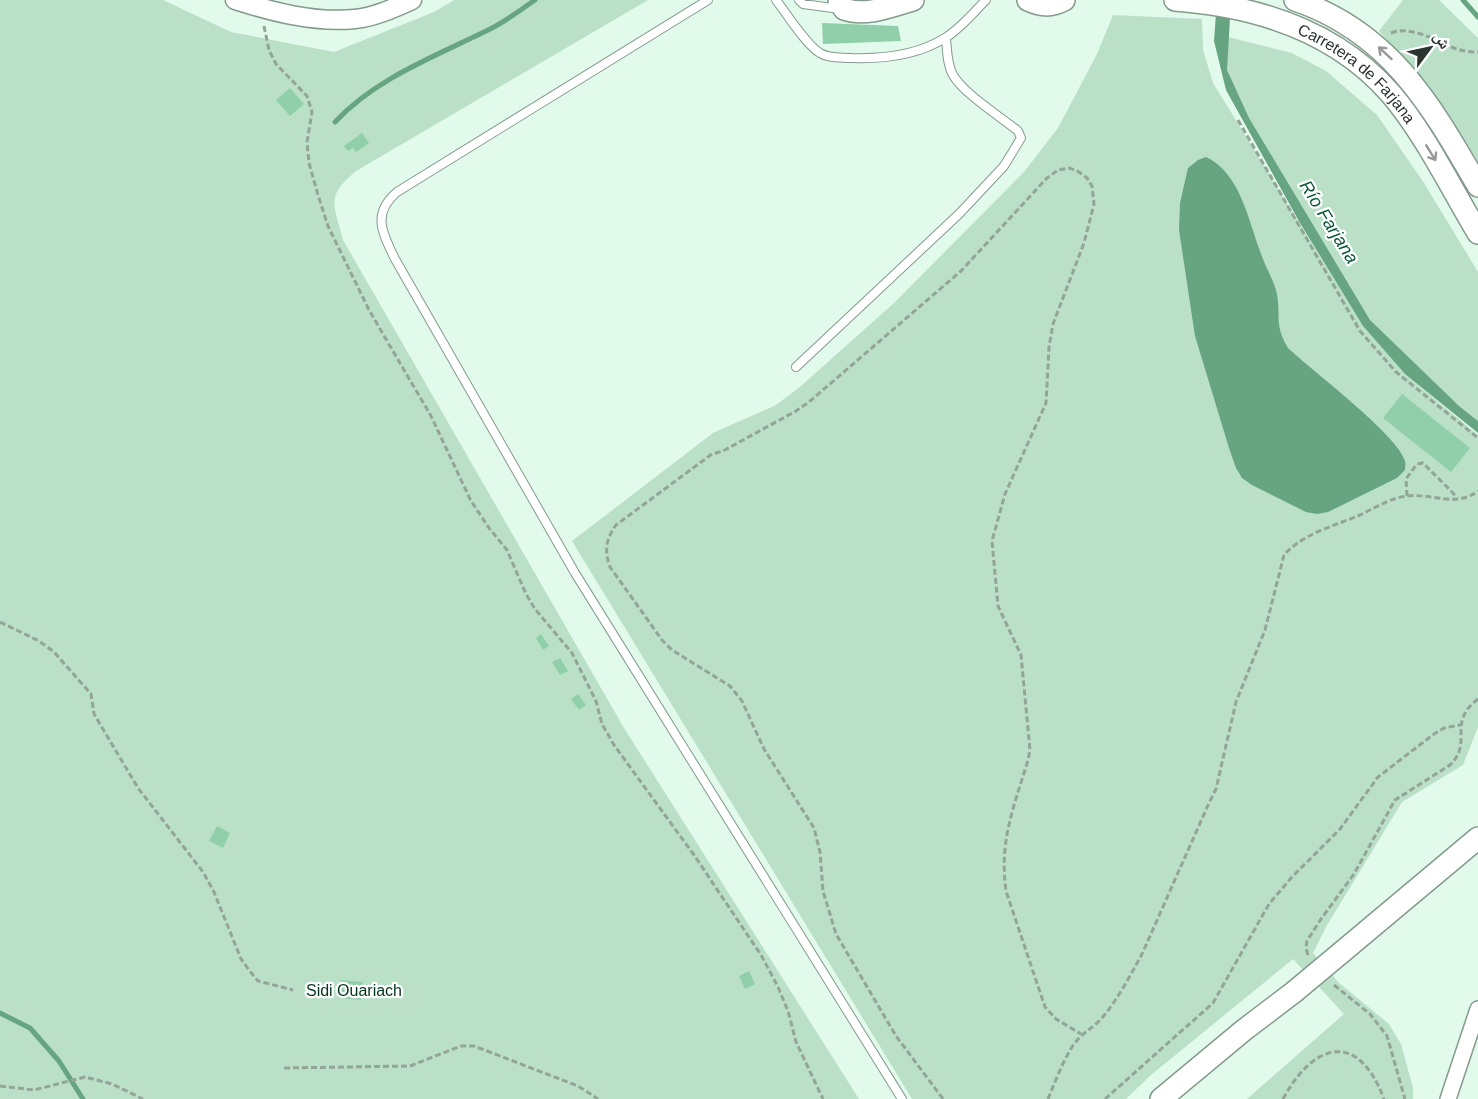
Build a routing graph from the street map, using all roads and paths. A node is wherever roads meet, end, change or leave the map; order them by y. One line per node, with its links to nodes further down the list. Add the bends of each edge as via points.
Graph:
1 (236, 0): 13 (street)
2 (412, 0): 13 (street, via 356,19 321,19)
3 (708, 0): 36 (lane, via 397,192 385,205 382,228 401,269 575,573)
4 (776, 0): 14 (lane, via 823,55 887,57)
5 (798, 0): 12 (lane, via 803,4)
6 (913, 0): 12 (main road, via 880,10 850,12)
7 (986, 0): 14 (lane)
8 (1028, 0): 9 (main road, via 1045,6)
9 (1064, 0)
10 (1175, 0): 19 (main road, Carretera de Farjana, one-way to 19, via 1261,14 1297,26 1347,54 1392,96)
11 (1295, 0): 15 (main road, Carretera de Farjana, via 1331,15)
12 (841, 5)
13 (259, 8): 35 (path, via 268,50 307,96 312,112 307,142 309,163 318,195 328,226 369,310 431,416 471,501 507,550 526,594 572,652 614,745 761,955)
14 (946, 38): 20 (lane, via 950,67 959,83 1018,131 1021,138 1004,166 959,214)
15 (1372, 42): 16 (path, via 1395,31 1431,37 1457,49); 18 (main road, Carretera de Farjana, one-way to 15, via 1412,82)
16 (1478, 52)
17 (1238, 120): 21 (path, via 1360,331 1396,372)
18 (1478, 186)
19 (1478, 233)
20 (796, 367)
21 (1478, 438)
22 (1478, 491): 24 (path, via 1467,499)
23 (1407, 496): 24 (path); 24 (path, via 1406,479 1417,464 1423,463); 30 (path, via 1320,530 1284,555 1265,630 1236,702 1216,789 1134,969 1102,1018)
24 (1457, 500)
25 (0, 622): 28 (path, via 54,652 91,694 94,714 138,788 203,872 241,959 258,981)
26 (1460, 725): 39 (path, via 1434,734 1378,777 1340,829 1269,904 1206,1011)
27 (1478, 838): 40 (main road, bridge)
28 (292, 990)
29 (1478, 1009): 43 (street)
30 (1081, 1034): 37 (path, via 1045,1007 1006,891 1005,840 1030,750 1021,654 998,606 993,554 1005,494 1046,403 1053,324 1094,204 1087,178 1070,168 1047,178 961,270 809,402 712,454 616,525 607,544 610,567 652,630 672,650 730,686 742,701 764,749 814,828 823,891 836,934 896,1036); 38 (path)
31 (284, 1068): 34 (path, via 410,1066 461,1046 474,1047 578,1086)
32 (0, 1086): 33 (path, via 34,1090 85,1077 112,1084)
33 (143, 1099)
34 (598, 1099)
35 (823, 1099)
36 (902, 1099)
37 (943, 1099)
38 (1048, 1099)
39 (1105, 1099)
40 (1161, 1099)
41 (1283, 1099): 42 (path, via 1311,1062 1340,1052 1363,1061)
42 (1384, 1099)
43 (1448, 1099)

